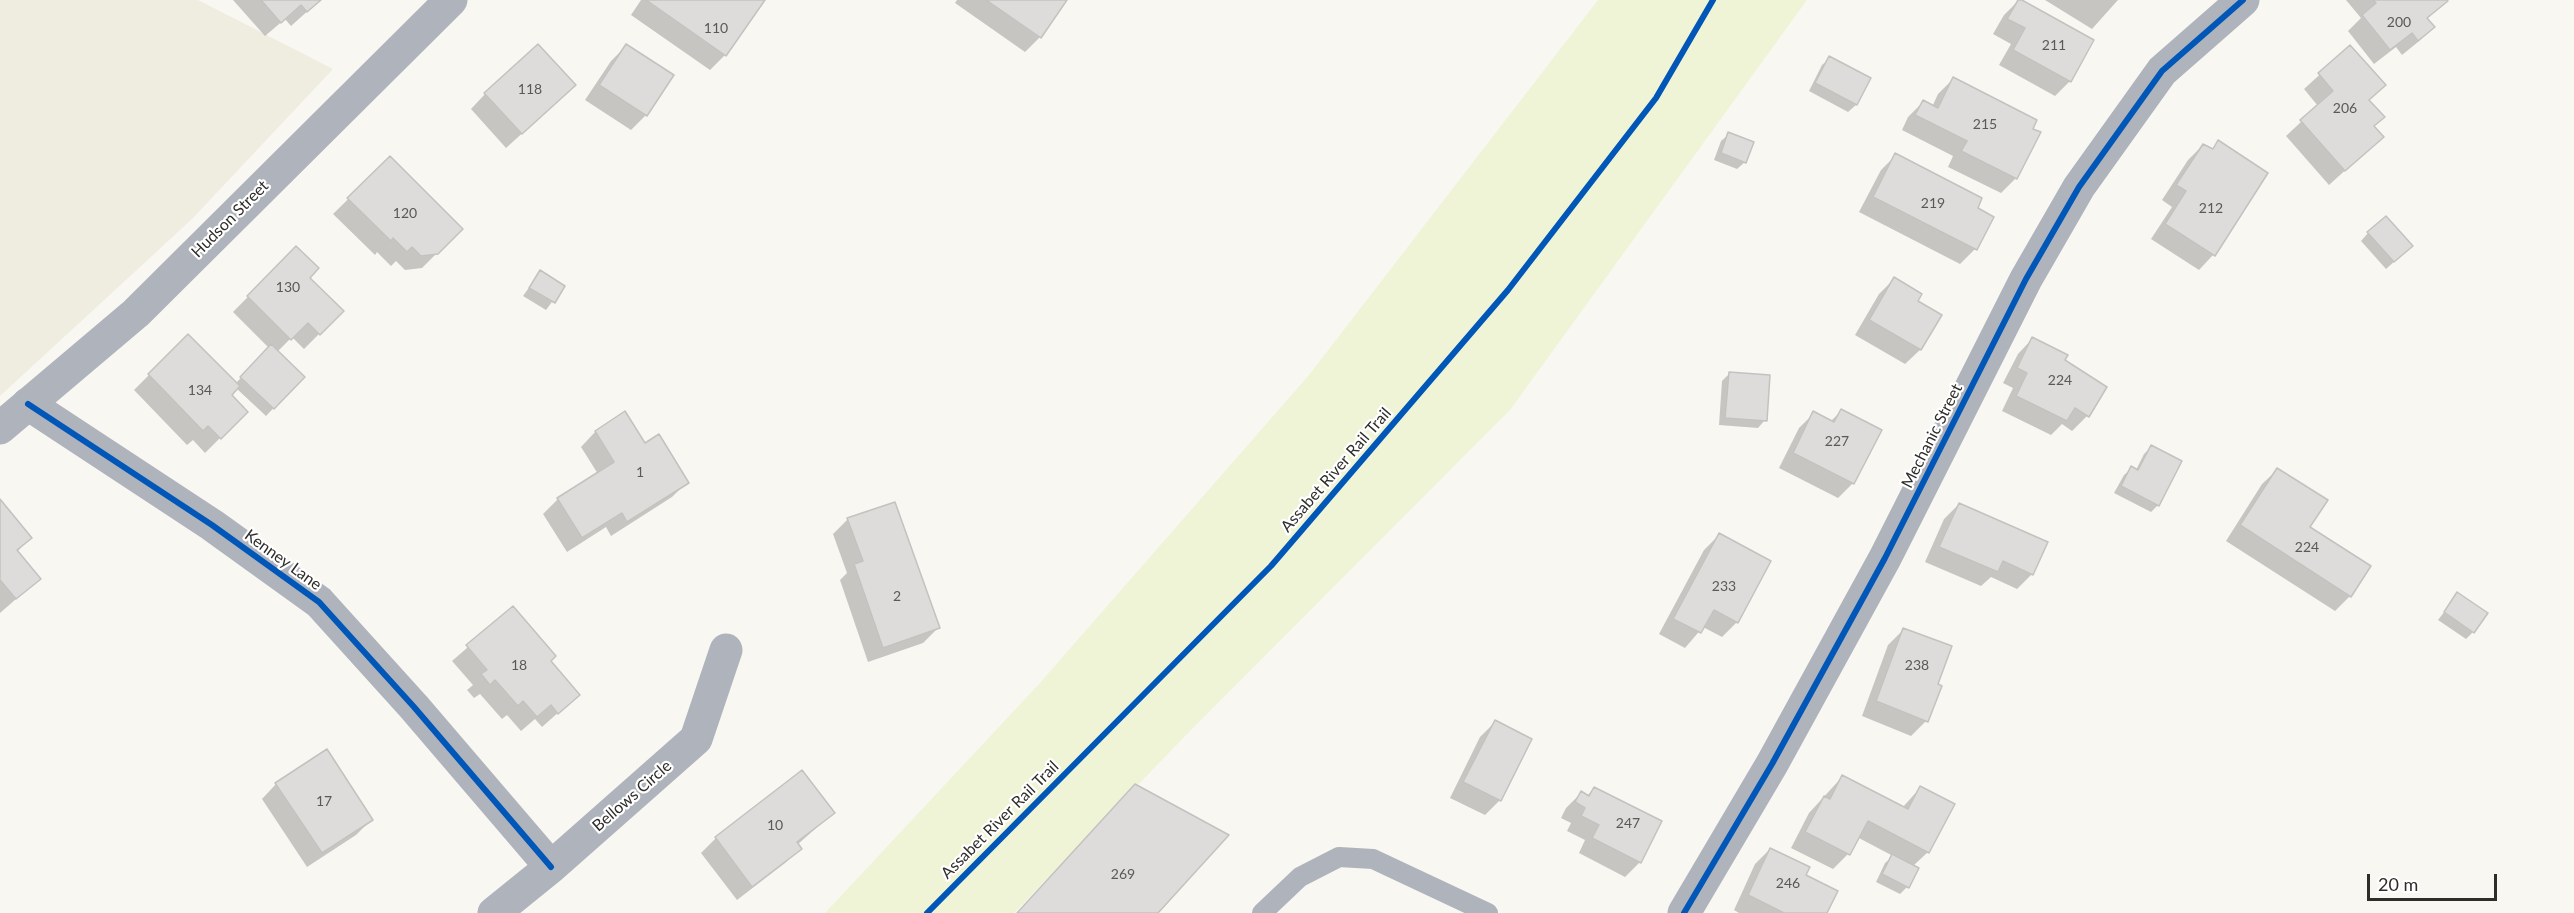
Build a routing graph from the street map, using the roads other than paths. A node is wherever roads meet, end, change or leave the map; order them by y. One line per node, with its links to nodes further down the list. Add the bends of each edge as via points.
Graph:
1 (451, 0): 3 (street, Hudson Street, via 136,313)
2 (2243, 0): 10 (street, Mechanic Street, via 2162,71 2079,187 2026,279 1886,558)
3 (28, 404): 4 (street, Hudson Street); 6 (street, Kenney Lane, via 212,525 319,602)
4 (0, 428)
5 (726, 650): 6 (street, Bellows Circle, via 696,739)
6 (551, 867): 7 (street, Bellows Circle)
7 (494, 913)
8 (1262, 913): 9 (lane, via 1300,877 1339,857 1373,859)
9 (1488, 913)
10 (1684, 913)

